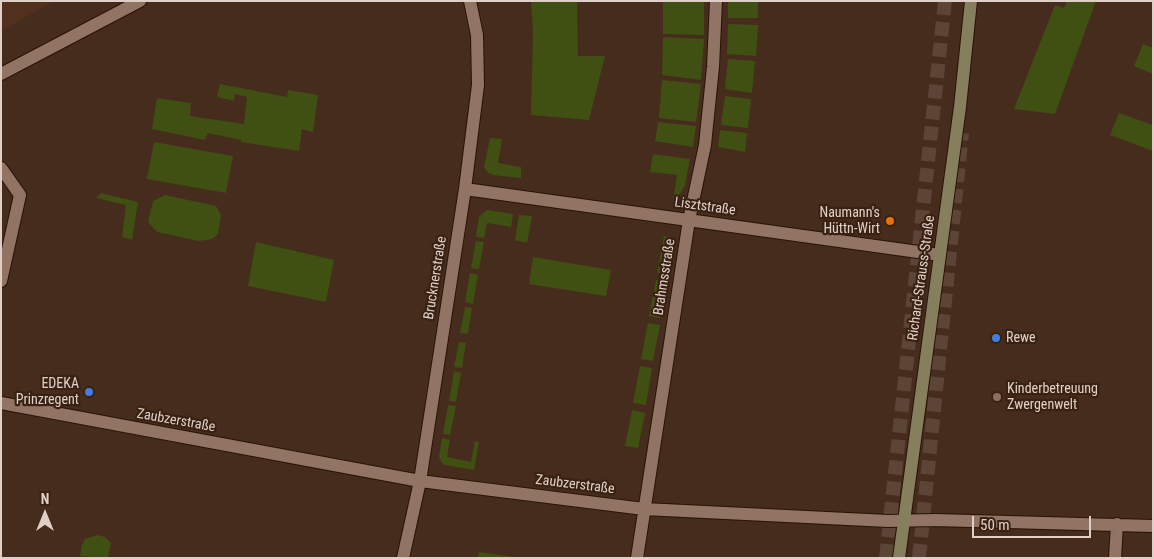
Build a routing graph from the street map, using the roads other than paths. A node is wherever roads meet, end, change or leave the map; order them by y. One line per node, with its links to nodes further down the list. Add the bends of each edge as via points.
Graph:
1 (140, 1): 5 (street)
2 (470, 1): 7 (street, Brucknerstraße, via 477,35 478,85)
3 (716, 1): 8 (street, Brahmsstraße, via 706,136)
4 (971, 1): 9 (main road, Richard-Strauss-Straße)
5 (1, 74)
6 (1, 168): 10 (street, via 20,195)
7 (465, 189): 8 (street, Lisztstraße); 12 (street, Brucknerstraße)
8 (689, 220): 9 (street, Lisztstraße); 13 (street, Brahmsstraße)
9 (940, 255): 14 (main road, Richard-Strauss-Straße)
10 (1, 281)
11 (1, 404): 12 (street, Zaubzerstraße)
12 (420, 481): 13 (street, Zaubzerstraße); 17 (street, Brucknerstraße)
13 (644, 508): 14 (street, Zaubzerstraße); 18 (street, Brahmsstraße)
14 (904, 521): 15 (street, Zaubzerstraße); 19 (main road, Richard-Strauss-Straße)
15 (1117, 524): 16 (street, Zaubzerstraße); 20 (street)
16 (1153, 526)
17 (403, 558)
18 (637, 558)
19 (899, 558)
20 (1115, 558)

